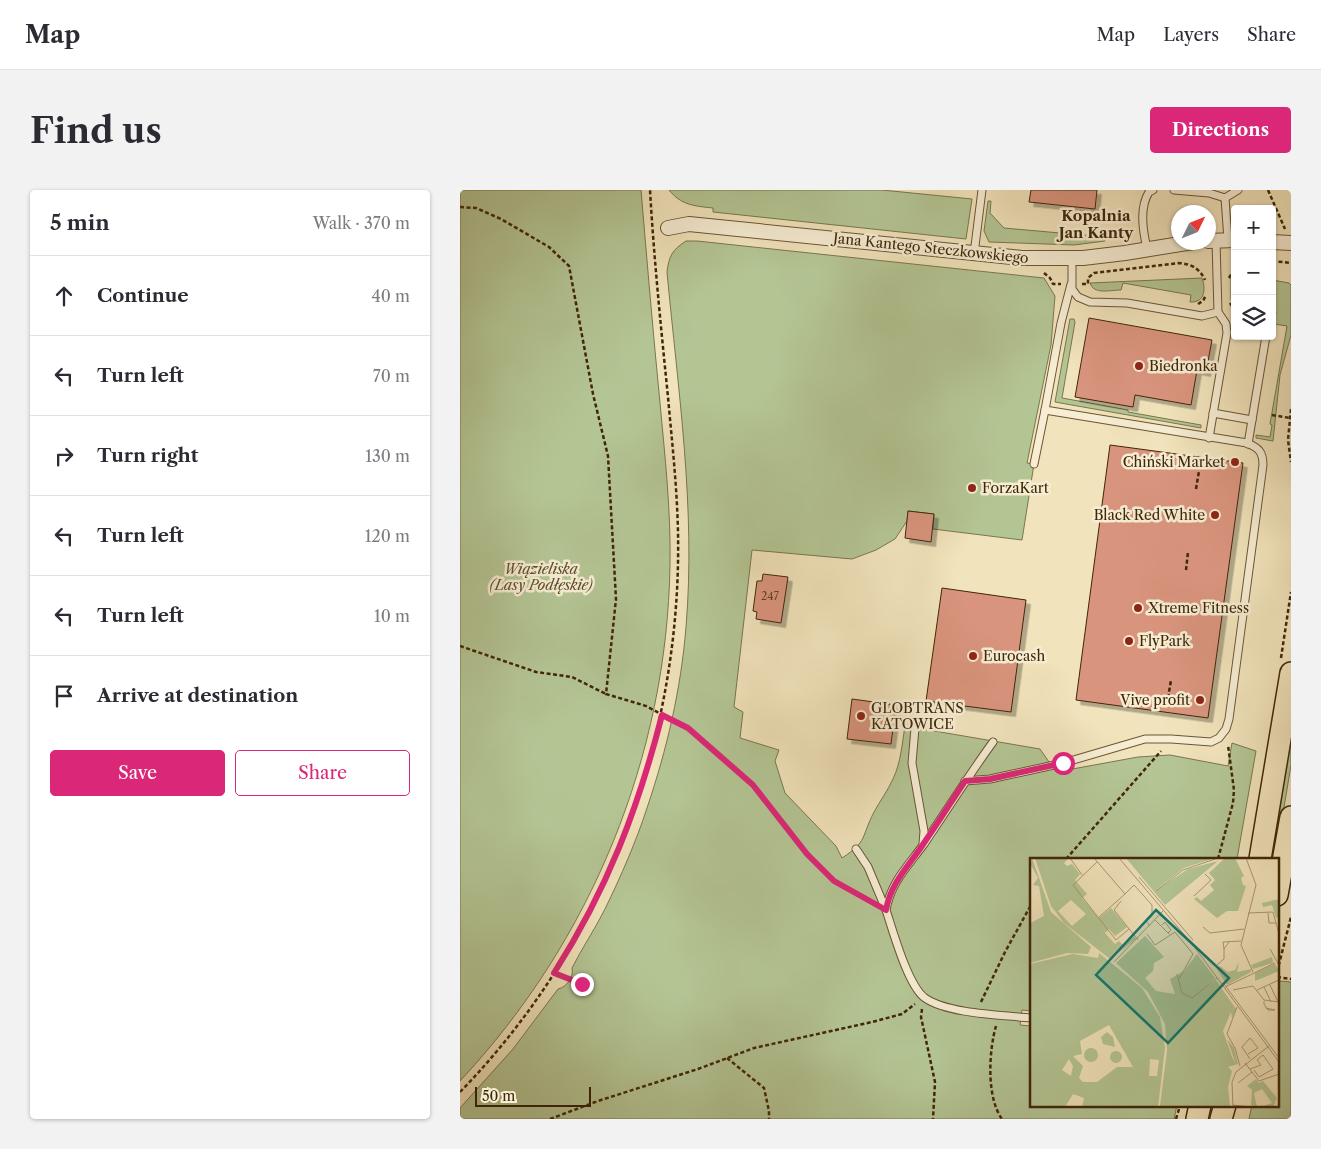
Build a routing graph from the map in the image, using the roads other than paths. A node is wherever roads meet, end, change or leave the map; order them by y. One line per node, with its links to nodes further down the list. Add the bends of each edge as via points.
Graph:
1 (982, 190): 12 (lane)
2 (1153, 190): 11 (lane, via 1145,203 1143,222)
3 (1174, 190): 5 (lane)
4 (1238, 190): 5 (lane)
5 (1225, 198): 8 (lane)
6 (668, 228): 12 (street, Jana Kantego Steczkowskiego, via 702,225)
7 (1289, 238): 9 (street)
8 (1222, 241): 15 (lane)
9 (1276, 241)
10 (1171, 245): 11 (street, Jana Kantego Steczkowskiego)
11 (1147, 249): 13 (street, Jana Kantego Steczkowskiego)
12 (974, 254): 13 (street, Jana Kantego Steczkowskiego)
13 (1072, 258): 14 (lane)
14 (1071, 284): 15 (lane, via 1074,294 1090,302 1127,303 1202,316); 19 (lane)
15 (1218, 312): 16 (lane)
16 (1226, 324): 17 (lane); 20 (lane)
17 (1231, 325)
18 (1265, 340): 21 (lane)
19 (1044, 410): 22 (lane); 24 (lane)
20 (1213, 413): 21 (lane); 22 (lane)
21 (1252, 420): 23 (lane)
22 (1210, 438): 23 (lane)
23 (1248, 444): 28 (lane, via 1256,447 1263,456 1263,465 1229,719 1219,738 1211,742 1145,739 1063,763 990,779)
24 (1034, 464)
25 (1291, 673): 32 (main road)
26 (915, 728): 30 (lane, via 912,763)
27 (993, 742): 28 (lane)
28 (965, 781): 30 (lane)
29 (1291, 817): 33 (main road)
30 (924, 845): 34 (lane, via 894,884)
31 (856, 849): 34 (lane, via 868,867)
32 (1260, 858)
33 (1278, 889)
34 (886, 910): 35 (lane, via 910,978 924,997 945,1007)
35 (1030, 1018)
36 (1200, 1106): 38 (main road)
37 (1225, 1106): 39 (main road)
38 (1197, 1119)
39 (1221, 1119)

